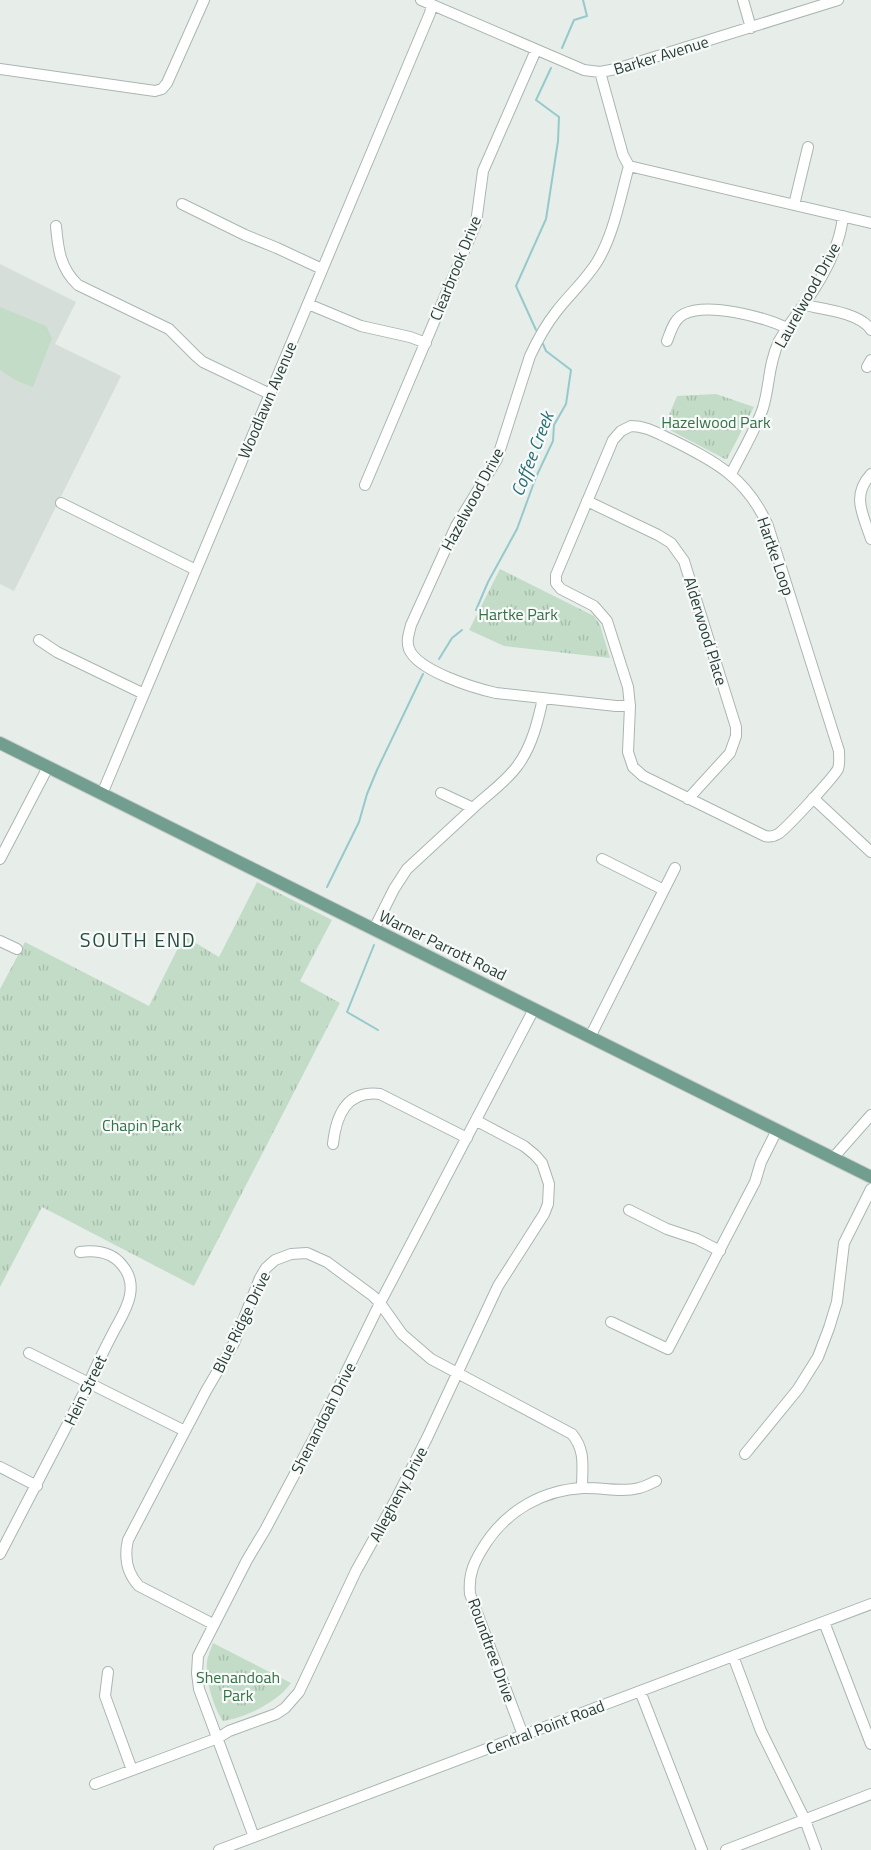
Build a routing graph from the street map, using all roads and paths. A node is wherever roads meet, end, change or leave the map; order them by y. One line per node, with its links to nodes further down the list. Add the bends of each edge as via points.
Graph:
1 (204, 0): 7 (street, via 162,89)
2 (743, 0): 5 (street)
3 (838, 0): 5 (street, Barker Avenue)
4 (426, 2): 6 (street, Barker Avenue); 16 (street, Woodlawn Avenue, via 430,13)
5 (751, 28): 8 (street, Barker Avenue)
6 (536, 50): 8 (street, Barker Avenue); 22 (street, Clearbrook Drive, via 486,165 476,223)
7 (0, 69)
8 (600, 72): 10 (street)
9 (808, 147): 12 (street)
10 (629, 166): 12 (street); 33 (street, Hazelwood Drive, via 604,249 537,342 497,459 456,526 407,640 418,661 458,681 496,693)
11 (182, 204): 16 (street)
12 (795, 205): 13 (street)
13 (843, 216): 14 (street); 18 (street, Laurelwood Drive, via 836,249)
14 (871, 223)
15 (56, 226): 23 (street, via 61,261 78,285 169,329 203,362)
16 (322, 269): 17 (street, Woodlawn Avenue)
17 (308, 304): 22 (street, via 361,326); 23 (street, Woodlawn Avenue)
18 (804, 305): 19 (street, Laurelwood Drive); 20 (street, via 856,317)
19 (787, 328): 21 (street, via 753,315 702,310 684,314 673,324); 24 (street, Laurelwood Drive, via 772,360 763,409)
20 (871, 330)
21 (668, 341)
22 (426, 343): 26 (street, Clearbrook Drive)
23 (270, 394): 30 (street, Woodlawn Avenue)
24 (731, 474): 27 (street, Hartke Loop, via 645,427 631,426 613,440); 39 (street, Hartke Loop, via 762,512 768,526 838,751 838,767)
25 (871, 474): 29 (street, via 860,491 859,501)
26 (365, 485)
27 (587, 501): 34 (street, Hartke Loop, via 556,575 556,584 594,606 607,621 624,672); 40 (street, Alderwood Place, via 658,535 684,561 736,727 730,753)
28 (61, 503): 30 (street)
29 (871, 539)
30 (196, 570): 32 (street, Woodlawn Avenue)
31 (39, 640): 32 (street)
32 (144, 694): 38 (street, Woodlawn Avenue)
33 (543, 698): 34 (street, Hazelwood Drive); 41 (street, via 534,732 519,764)
34 (630, 706): 40 (street, Hartke Loop, via 628,752 633,767)
35 (0, 743): 36 (main road, Warner Parrott Road)
36 (48, 767): 38 (main road, Warner Parrott Road); 43 (street)
37 (441, 793): 41 (street)
38 (102, 794): 47 (main road, Warner Parrott Road)
39 (813, 798): 40 (street, Hartke Loop, via 779,834 771,837); 42 (street)
40 (688, 799)
41 (473, 808): 47 (street, via 407,869)
42 (871, 852)
43 (0, 859)
44 (602, 859): 46 (street)
45 (675, 868): 46 (street)
46 (664, 890): 51 (street)
47 (374, 929): 50 (main road, Warner Parrott Road)
48 (0, 940): 49 (street)
49 (17, 949)
50 (534, 1009): 51 (main road, Warner Parrott Road); 53 (street, Shenandoah Drive)
51 (590, 1037): 54 (main road, Warner Parrott Road)
52 (871, 1115): 57 (street)
53 (477, 1121): 55 (street, Shenandoah Drive); 66 (street, Allegheny Drive, via 535,1155 547,1173 549,1195 544,1214 498,1286)
54 (777, 1130): 57 (main road, Warner Parrott Road); 61 (street)
55 (467, 1138): 56 (street, via 380,1094 370,1093 360,1094 347,1103 335,1127); 63 (street, Shenandoah Drive)
56 (333, 1144)
57 (833, 1158): 58 (main road, Warner Parrott Road)
58 (871, 1177)
59 (871, 1189): 69 (street, via 844,1243 837,1302 818,1357 798,1389)
60 (629, 1210): 61 (street)
61 (720, 1251): 64 (street, via 668,1349)
62 (80, 1252): 67 (street, Hein Street, via 93,1251 120,1262 130,1282 126,1308)
63 (380, 1303): 66 (street, Blue Ridge Drive, via 411,1344); 68 (street, Blue Ridge Drive, via 317,1256 291,1254 275,1260 260,1278 234,1343); 77 (street, Shenandoah Drive, via 316,1434)
64 (611, 1322)
65 (29, 1353): 67 (street)
66 (457, 1373): 73 (street, Blue Ridge Drive, via 572,1434 582,1452); 82 (street, Allegheny Drive, via 299,1692 276,1714)
67 (89, 1383): 68 (street); 72 (street, Hein Street)
68 (185, 1431): 77 (street, Blue Ridge Drive, via 128,1540 126,1561 140,1586)
69 (745, 1454)
70 (0, 1467): 72 (street)
71 (656, 1481): 73 (street, Roundtree Drive, via 625,1490)
72 (37, 1486): 74 (street, Hein Street)
73 (582, 1488): 81 (street, Roundtree Drive, via 548,1495 515,1511 493,1532 470,1575 470,1594)
74 (0, 1554)
75 (871, 1604): 76 (street, Central Point Road)
76 (824, 1622): 78 (street, Central Point Road); 83 (street)
77 (213, 1624): 82 (street, Shenandoah Drive, via 198,1656 196,1672)
78 (733, 1656): 80 (street, Central Point Road); 87 (street, via 761,1731)
79 (108, 1672): 84 (street, via 105,1696)
80 (640, 1691): 81 (street, Central Point Road); 90 (street)
81 (523, 1735): 88 (street, Central Point Road)
82 (218, 1738): 84 (street, Allegheny Drive); 88 (street, Shenandoah Drive)
83 (871, 1744)
84 (132, 1770): 85 (street, Allegheny Drive)
85 (95, 1784)
86 (871, 1794): 87 (street)
87 (805, 1820): 91 (street); 92 (street)
88 (254, 1837): 89 (street, Central Point Road)
89 (219, 1850)
90 (702, 1850)
91 (726, 1850)
92 (816, 1850)

